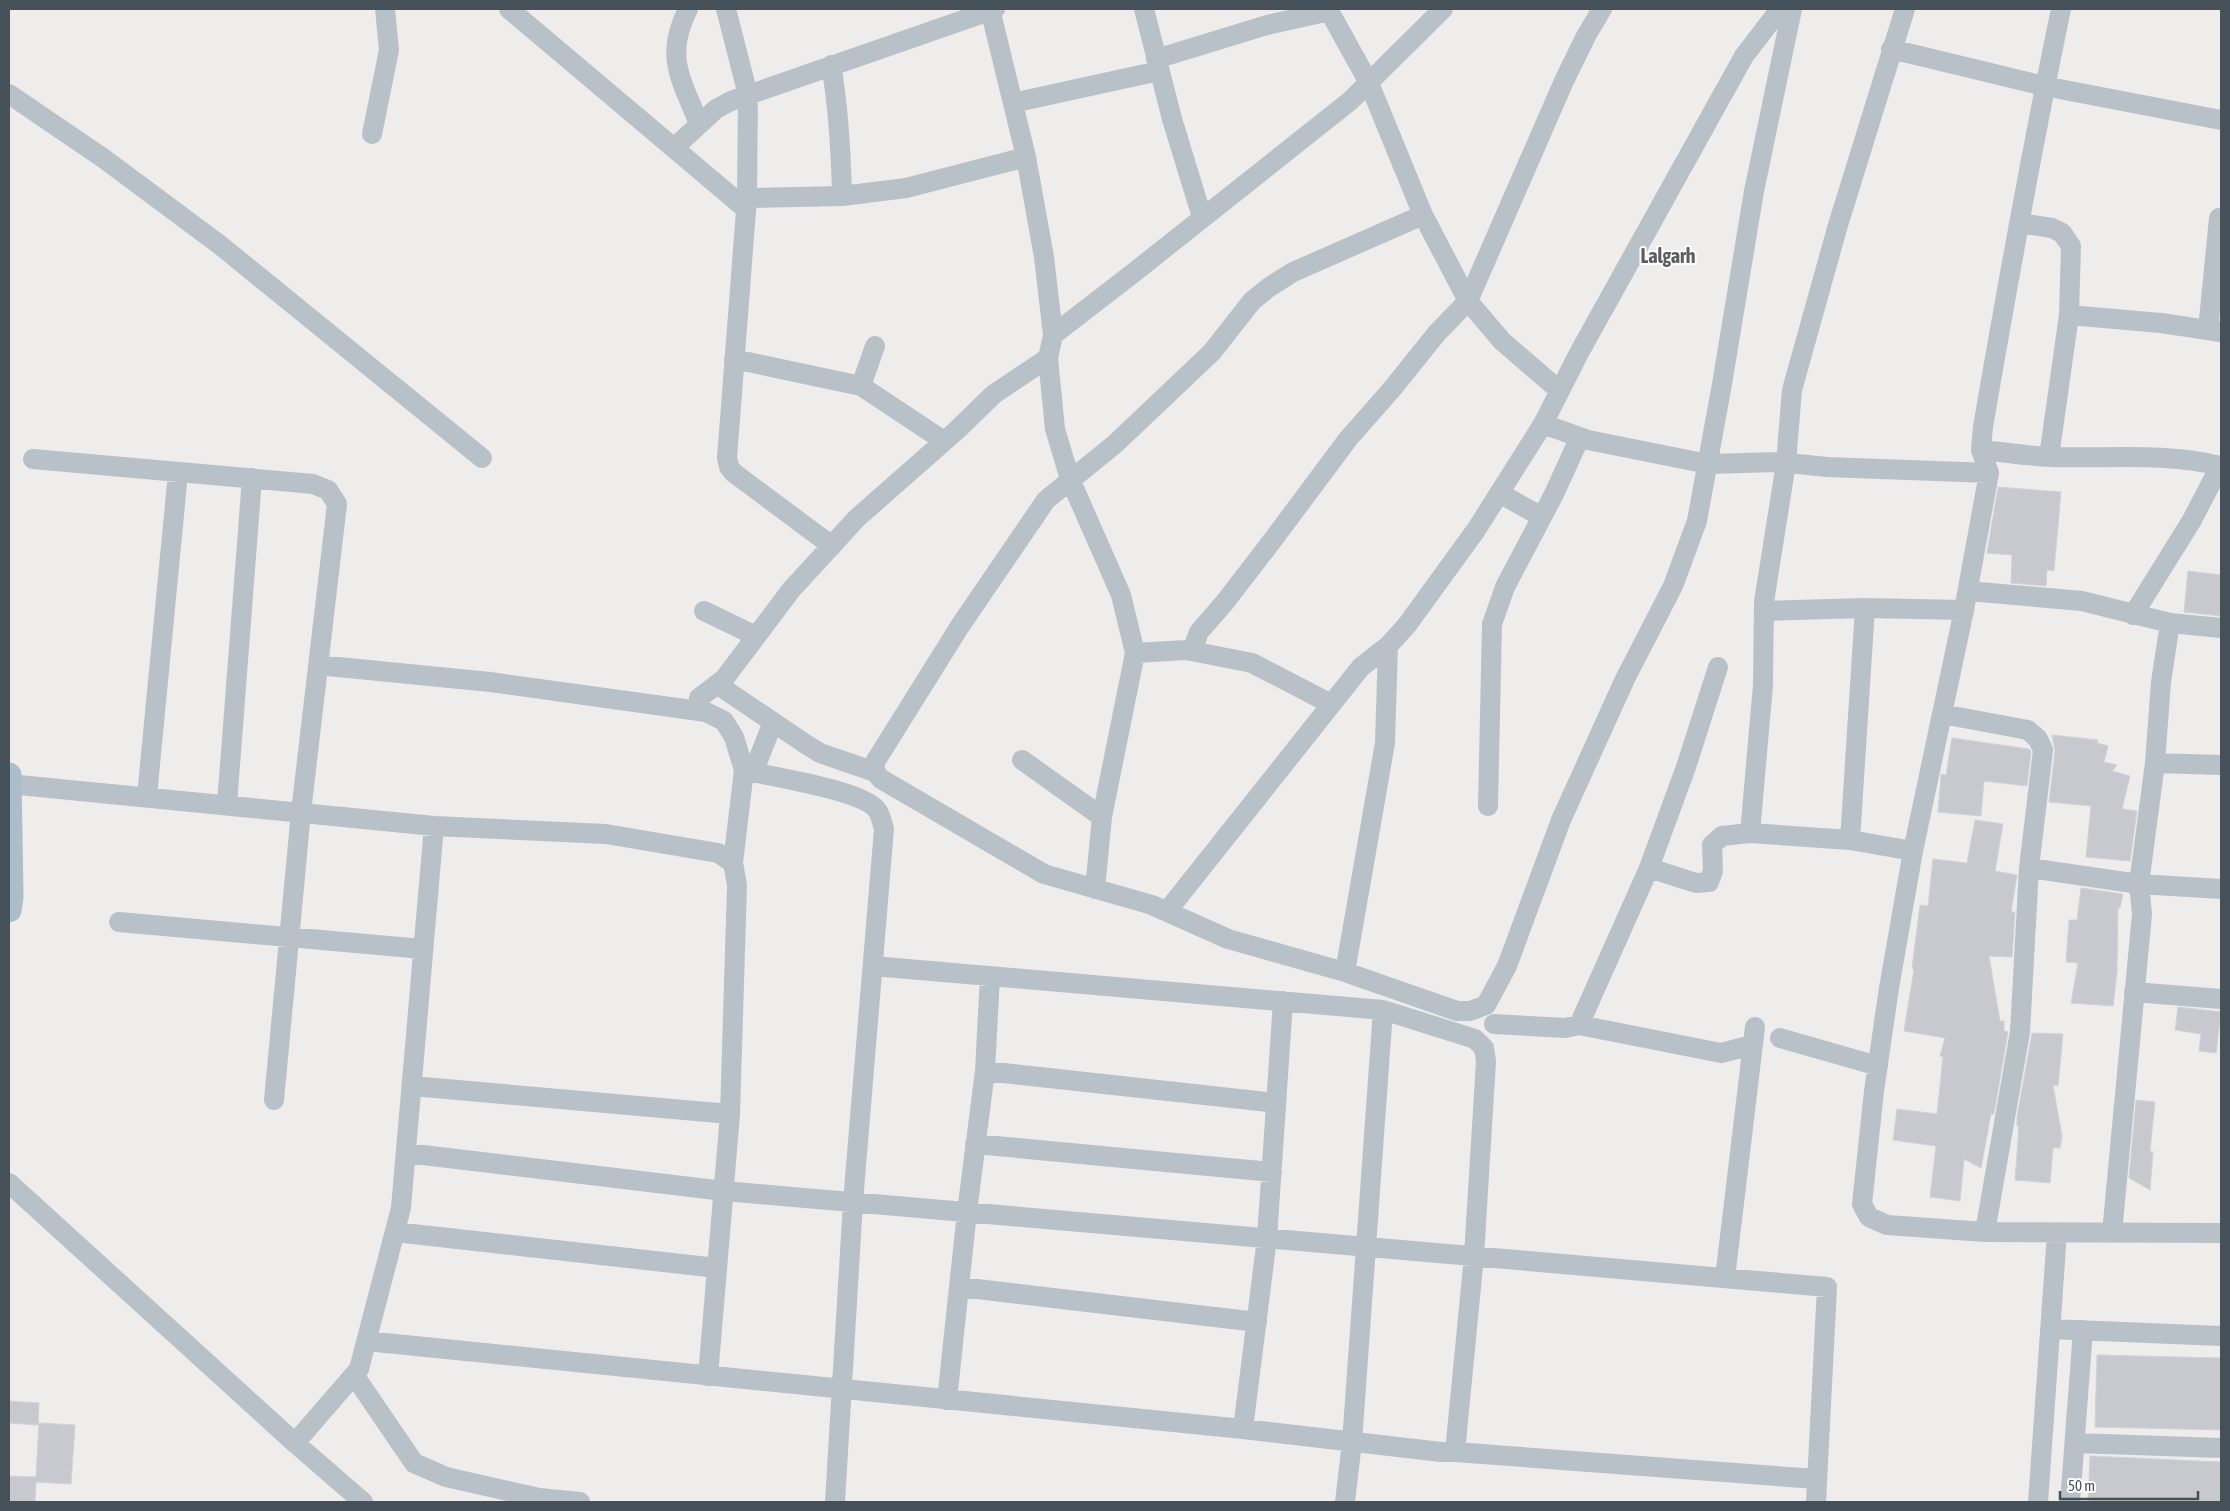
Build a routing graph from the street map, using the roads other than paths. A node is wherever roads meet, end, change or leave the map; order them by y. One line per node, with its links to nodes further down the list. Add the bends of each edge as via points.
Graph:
1 (386, 9): 24 (street, via 389,50)
2 (509, 9): 25 (street)
3 (688, 9): 23 (street, via 674,54)
4 (726, 9): 20 (street)
5 (992, 9): 15 (street); 21 (street)
6 (1144, 9): 16 (street)
7 (1443, 9): 17 (street)
8 (1780, 9): 41 (street, via 1744,56)
9 (1792, 9): 50 (street, via 1754,191)
10 (1905, 9): 14 (street)
11 (2060, 9): 18 (street)
12 (1329, 10): 16 (street, via 1267,25); 17 (street)
13 (1597, 10): 33 (street)
14 (1891, 49): 18 (street); 49 (street, via 1792,390)
15 (831, 65): 20 (street); 27 (street, via 841,142)
16 (1158, 65): 21 (street); 30 (street)
17 (1369, 83): 29 (street); 30 (street)
18 (2044, 86): 22 (street); 32 (street)
19 (9, 94): 47 (street, via 103,158 220,245)
20 (748, 95): 23 (street, via 716,109); 28 (street)
21 (1012, 103): 26 (street)
22 (2221, 120)
23 (699, 124): 25 (street)
24 (372, 134)
25 (675, 147): 28 (street)
26 (1026, 157): 27 (street, via 906,188); 36 (street, via 1044,257)
27 (842, 196): 28 (street)
28 (746, 204): 39 (street)
29 (1423, 215): 33 (street); 55 (street, via 1293,272 1268,288 1252,301 1212,352 1115,444)
30 (1202, 217): 36 (street)
31 (2218, 218): 35 (street)
32 (2019, 223): 34 (street, via 2052,228 2062,233 2071,246); 45 (street)
33 (1468, 301): 41 (street, via 1502,341); 68 (street, via 1348,439 1276,538 1198,632)
34 (2069, 315): 35 (street); 46 (street)
35 (2214, 331)
36 (1053, 335): 38 (street)
37 (875, 346): 40 (street)
38 (1048, 358): 44 (street, via 994,394); 55 (street, via 1055,429)
39 (734, 359): 40 (street); 58 (street, via 729,467)
40 (861, 386): 44 (street)
41 (1560, 390): 42 (street)
42 (1543, 424): 43 (street); 56 (street)
43 (1580, 437): 50 (street); 57 (street)
44 (944, 441): 58 (street, via 858,518)
45 (1981, 450): 46 (street); 53 (street)
46 (2049, 457): 51 (street, via 2165,458)
47 (482, 458)
48 (33, 459): 52 (street)
49 (1786, 463): 50 (street); 53 (street); 62 (street)
50 (1708, 464): 106 (street, via 1697,520 1673,586 1593,748 1561,820 1507,966 1486,1005 1470,1011 1457,1010)
51 (2220, 465): 63 (street, via 2192,520)
52 (178, 473): 54 (street); 84 (street)
53 (1989, 473): 59 (street)
54 (252, 478): 70 (street, via 313,484 328,490 336,504); 86 (street)
55 (1070, 479): 69 (street, via 1121,595); 82 (street, via 1046,500 960,626 875,762)
56 (1499, 493): 57 (street); 67 (street, via 1476,530)
57 (1542, 517): 87 (street, via 1505,587 1492,624)
58 (832, 546): 66 (street, via 791,590)
59 (1966, 601): 60 (street); 63 (street, via 2082,601); 75 (street)
60 (1865, 608): 62 (street); 92 (street)
61 (704, 611): 66 (street)
62 (1764, 612): 91 (street, via 1763,685)
63 (2133, 616): 64 (street)
64 (2170, 624): 65 (street); 78 (street, via 2161,682)
65 (2221, 628)
66 (756, 636): 72 (street)
67 (1388, 646): 74 (street, via 1361,667); 106 (street, via 1385,743)
68 (1192, 651): 69 (street); 74 (street, via 1252,663)
69 (1135, 653): 89 (street)
70 (318, 665): 80 (street, via 490,682 706,712 724,721); 88 (street)
71 (1718, 667): 95 (street)
72 (724, 679): 73 (street); 76 (street, via 724,689)
73 (699, 698)
74 (1331, 704): 101 (street)
75 (1942, 714): 93 (street); 96 (street, via 2028,730 2038,739 2043,750)
76 (773, 722): 80 (street); 82 (street, via 820,753)
77 (1022, 760): 89 (street)
78 (2155, 763): 79 (street); 97 (street)
79 (2221, 765)
80 (749, 772): 85 (street, via 847,793); 94 (street)
81 (9, 775): 83 (main road)
82 (878, 776): 85 (street); 99 (street, via 1044,874)
83 (9, 784): 84 (street); 100 (main road)
84 (147, 796): 86 (street)
85 (866, 801): 105 (street, via 877,810 884,828)
86 (227, 804): 88 (street)
87 (1488, 806)
88 (300, 812): 90 (street); 103 (street)
89 (1102, 817): 99 (street)
90 (434, 826): 94 (street, via 606,834 718,853); 104 (street)
91 (1750, 833): 92 (street); 95 (street, via 1722,836 1712,845 1713,871 1709,882 1696,884)
92 (1850, 840): 93 (street)
93 (1913, 851): 115 (street)
94 (733, 863): 120 (street, via 737,885)
95 (1649, 868): 113 (street)
96 (2029, 868): 97 (street); 129 (street, via 2020,1032)
97 (2139, 884): 98 (street); 108 (street, via 2142,914)
98 (2221, 889)
99 (1095, 890): 101 (street)
100 (9, 910)
101 (1168, 910): 106 (street, via 1228,939)
102 (119, 922): 103 (street)
103 (288, 937): 104 (street); 118 (street)
104 (423, 949): 117 (street)
105 (873, 966): 107 (street); 126 (street)
106 (1345, 972)
107 (990, 976): 110 (street); 116 (street)
108 (2134, 992): 109 (street); 131 (street)
109 (2221, 999)
110 (1283, 1001): 111 (street); 119 (street)
111 (1383, 1010): 134 (street); 135 (street, via 1475,1039 1484,1048 1486,1061)
112 (1494, 1024): 113 (street, via 1565,1028)
113 (1579, 1025): 137 (street, via 1721,1052 1754,1036)
114 (1780, 1038): 115 (street)
115 (1878, 1066): 129 (street, via 1862,1204 1868,1217 1886,1224)
116 (985, 1071): 119 (street); 121 (street)
117 (412, 1086): 120 (street); 122 (street)
118 (274, 1100)
119 (1276, 1103): 123 (street)
120 (730, 1114): 125 (street)
121 (975, 1144): 123 (street); 127 (street)
122 (406, 1153): 125 (street); 128 (street, via 401,1208)
123 (1272, 1172): 133 (street)
124 (9, 1183): 150 (street)
125 (724, 1191): 126 (street); 136 (street)
126 (852, 1202): 127 (street); 146 (street)
127 (967, 1212): 133 (street); 138 (street)
128 (395, 1232): 136 (street); 143 (street)
129 (1985, 1232): 130 (street)
130 (2057, 1233): 131 (street); 140 (street)
131 (2112, 1233): 132 (street)
132 (2221, 1234)
133 (1267, 1238): 134 (street); 139 (street)
134 (1366, 1247): 135 (street); 149 (street)
135 (1474, 1256): 137 (street); 153 (street)
136 (718, 1268): 145 (street)
137 (1725, 1278): 154 (street, via 1827,1287)
138 (960, 1287): 139 (street); 147 (street)
139 (1256, 1322): 148 (street)
140 (2050, 1329): 141 (street); 160 (street)
141 (2083, 1330): 142 (street); 151 (street)
142 (2221, 1336)
143 (366, 1341): 144 (street, via 359,1369); 145 (street)
144 (354, 1375): 150 (street); 156 (street, via 414,1463 446,1477 539,1498)
145 (708, 1376): 146 (street)
146 (841, 1389): 147 (street); 157 (street)
147 (947, 1400): 148 (street)
148 (1243, 1429): 149 (street)
149 (1352, 1442): 153 (street); 158 (street)
150 (295, 1443): 155 (street)
151 (2075, 1443): 152 (street); 161 (street)
152 (2221, 1448)
153 (1455, 1452): 154 (street)
154 (1816, 1479): 159 (street)
155 (363, 1502)
156 (580, 1502)
157 (836, 1502)
158 (1345, 1502)
159 (1816, 1502)
160 (2038, 1502)
161 (2070, 1502)

